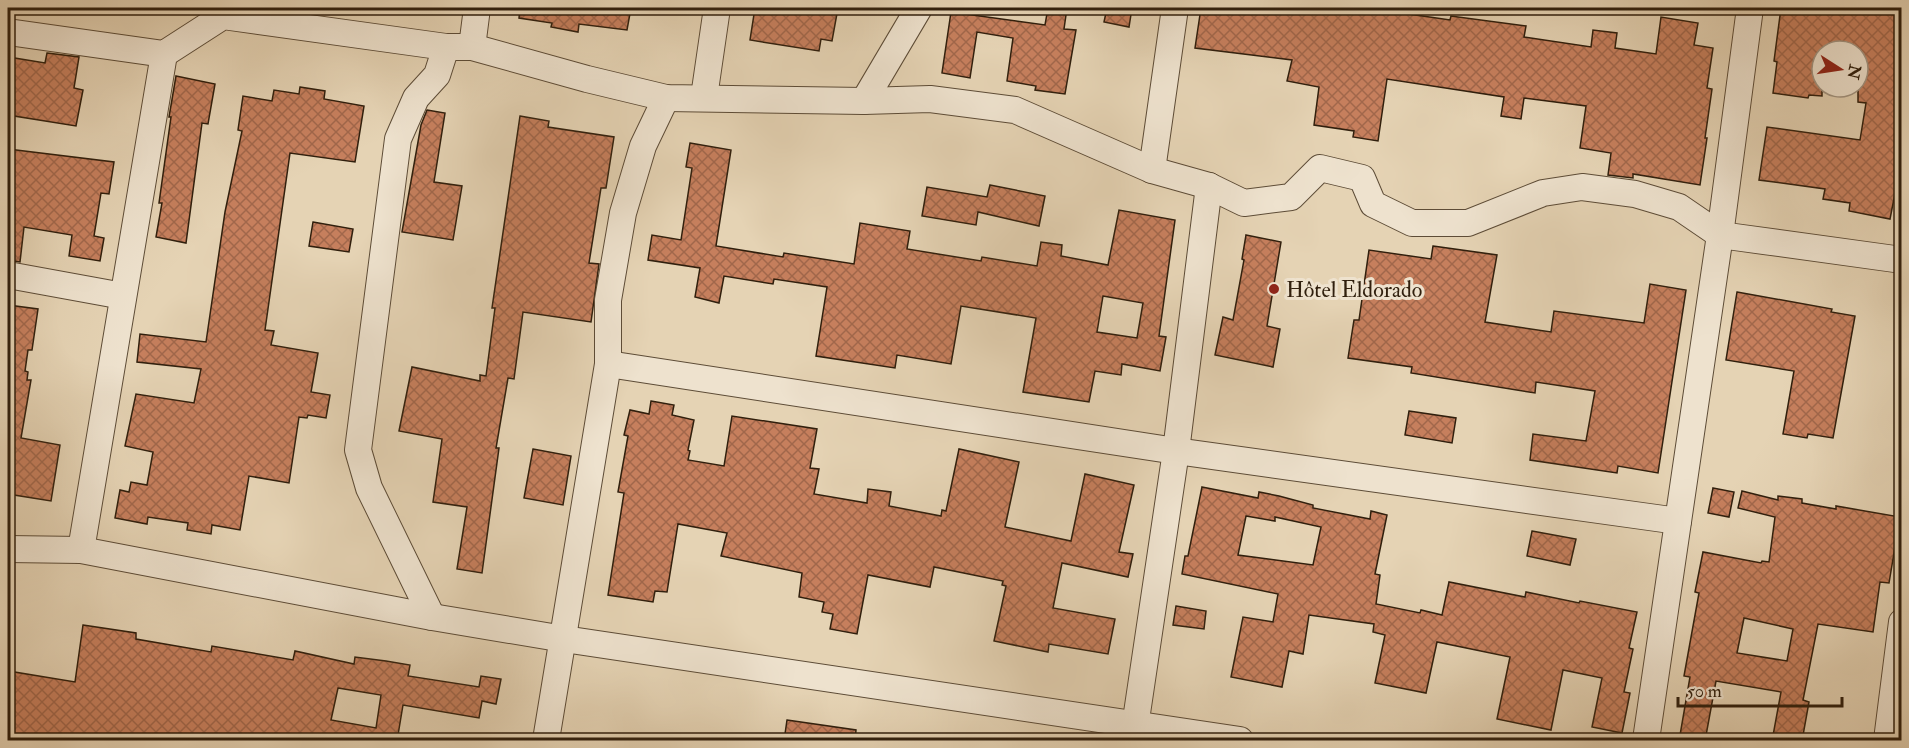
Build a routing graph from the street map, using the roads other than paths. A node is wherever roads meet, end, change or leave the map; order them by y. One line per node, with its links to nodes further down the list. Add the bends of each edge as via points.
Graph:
1 (477, 8): 8 (street)
2 (717, 8): 11 (street)
3 (920, 8): 13 (street)
4 (1175, 8): 14 (street)
5 (1750, 8): 16 (street)
6 (223, 12): 9 (street); 10 (street)
7 (8, 32): 10 (street)
8 (472, 46): 9 (street); 12 (street)
9 (446, 47): 25 (street, via 438,75 416,98 398,139 358,450 369,488)
10 (164, 54): 19 (street)
11 (704, 97): 12 (street); 13 (street)
12 (666, 98): 20 (street, via 643,146 623,213 608,300)
13 (864, 101): 14 (street, via 930,99 1015,110)
14 (1152, 170): 15 (street)
15 (1209, 186): 16 (street, via 1244,203 1291,197 1320,168 1362,178 1373,204 1412,223 1468,223 1543,193 1582,187 1679,207); 21 (street)
16 (1720, 236): 17 (street); 22 (street)
17 (1902, 260)
18 (8, 275): 19 (street)
19 (123, 296): 24 (street)
20 (608, 364): 21 (street); 27 (street)
21 (1176, 451): 22 (street); 28 (street)
22 (1678, 521): 31 (street)
23 (8, 549): 24 (street)
24 (81, 550): 25 (street)
25 (432, 617): 27 (street)
26 (1902, 622): 32 (street)
27 (564, 639): 28 (street); 29 (street)
28 (1134, 733): 30 (street)
29 (546, 741)
30 (1240, 741)
31 (1646, 741)
32 (1887, 741)

